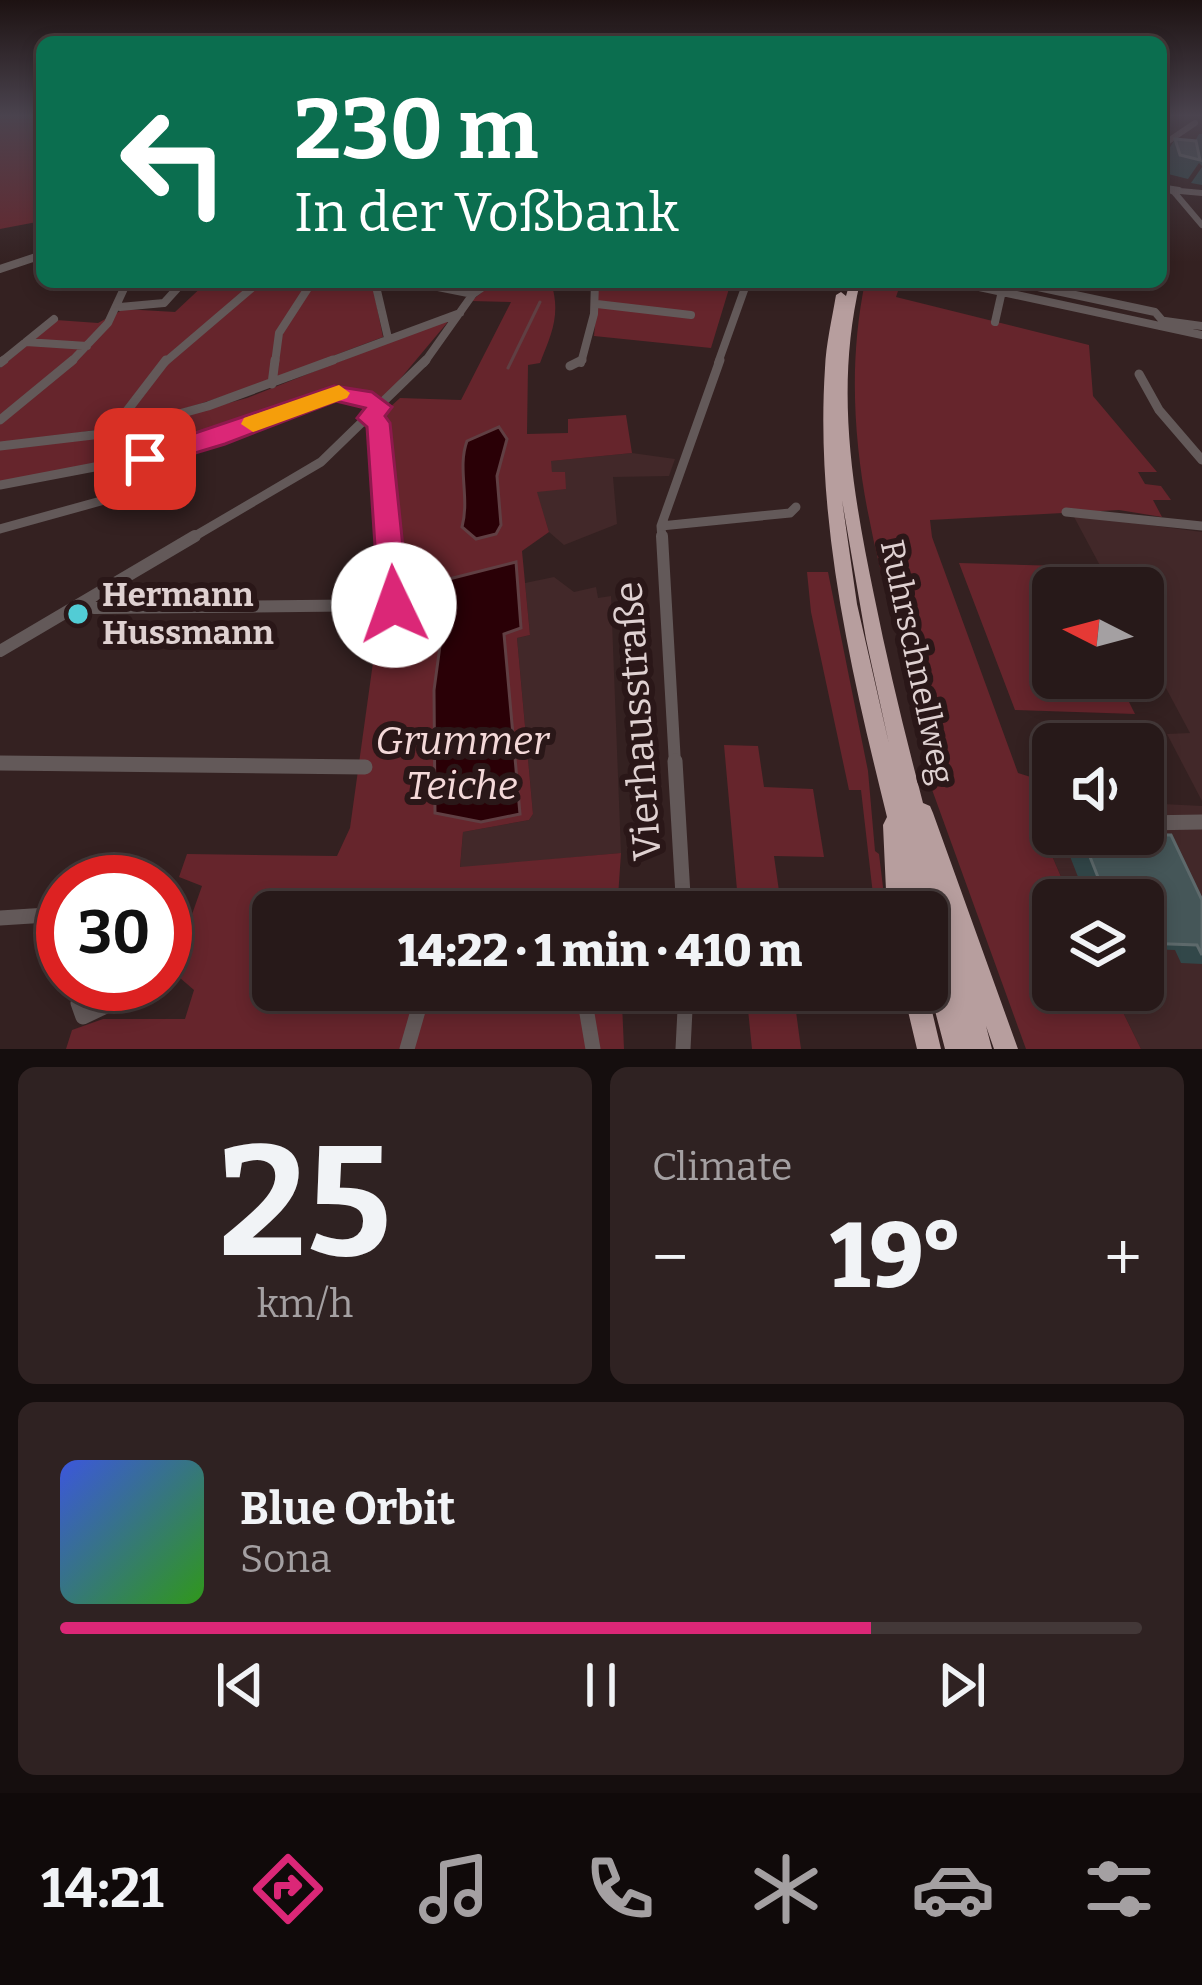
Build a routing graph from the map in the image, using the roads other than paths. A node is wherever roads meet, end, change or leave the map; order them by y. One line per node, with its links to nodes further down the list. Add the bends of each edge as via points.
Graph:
1 (1170, 190): 2 (street); 3 (street)
2 (1202, 193)
3 (1202, 225)
4 (36, 257): 5 (street)
5 (0, 269)
6 (125, 288): 23 (street)
7 (178, 288): 23 (street, via 164,303)
8 (252, 288): 40 (street, via 171,354)
9 (308, 288): 36 (street, via 279,333)
10 (376, 288): 30 (street)
11 (443, 288): 21 (street)
12 (482, 288): 21 (street)
13 (596, 288): 22 (street)
14 (743, 288): 47 (street, Vierhausstraße)
15 (843, 288): 54 (highway, Ruhrschnellweg, via 830,366 831,449 852,602)
16 (854, 288): 54 (highway, Ruhrschnellweg, via 841,387 847,473)
17 (987, 288): 20 (street)
18 (1014, 288): 28 (street)
19 (1043, 288): 28 (street, via 1155,312)
20 (1002, 291): 27 (street); 28 (street)
21 (473, 294): 24 (street)
22 (597, 304): 25 (street); 34 (street, via 581,364)
23 (120, 307): 32 (street)
24 (460, 313): 30 (street); 37 (street, via 428,360)
25 (691, 315)
26 (54, 320): 31 (street)
27 (995, 322)
28 (1167, 324): 29 (street)
29 (1202, 330)
30 (388, 338): 36 (street)
31 (26, 342): 32 (street); 33 (street)
32 (87, 346): 39 (street)
33 (0, 363)
34 (570, 366)
35 (1138, 374): 42 (street)
36 (272, 384): 40 (street)
37 (380, 407): 38 (street); 43 (street, via 358,394 334,393)
38 (369, 418): 50 (street, via 321,462); 50 (street, via 378,423 394,605)
39 (0, 420)
40 (110, 433): 41 (street)
41 (0, 446)
42 (1202, 460)
43 (117, 466): 44 (street); 49 (street, via 109,499)
44 (0, 485)
45 (796, 507): 47 (street)
46 (1066, 512): 48 (street)
47 (661, 526): 57 (street, Vierhausstraße)
48 (1202, 526)
49 (0, 529)
50 (87, 603): 51 (street)
51 (0, 651)
52 (0, 764): 53 (street)
53 (365, 767)
54 (895, 767): 58 (highway); 59 (highway, Ruhrschnellweg); 72 (highway, Ruhrschnellweg); 73 (highway, via 935,839)
55 (1202, 822): 56 (street)
56 (1164, 823)
57 (683, 891)
58 (898, 891)
59 (917, 891)
60 (36, 916): 61 (street)
61 (0, 918)
62 (418, 1011): 67 (street)
63 (587, 1011): 68 (street)
64 (685, 1011): 69 (street)
65 (920, 1011): 70 (highway)
66 (947, 1011): 71 (highway)
67 (407, 1049)
68 (593, 1049)
69 (683, 1049)
70 (928, 1049)
71 (957, 1049)
72 (980, 1049)
73 (1006, 1049)

